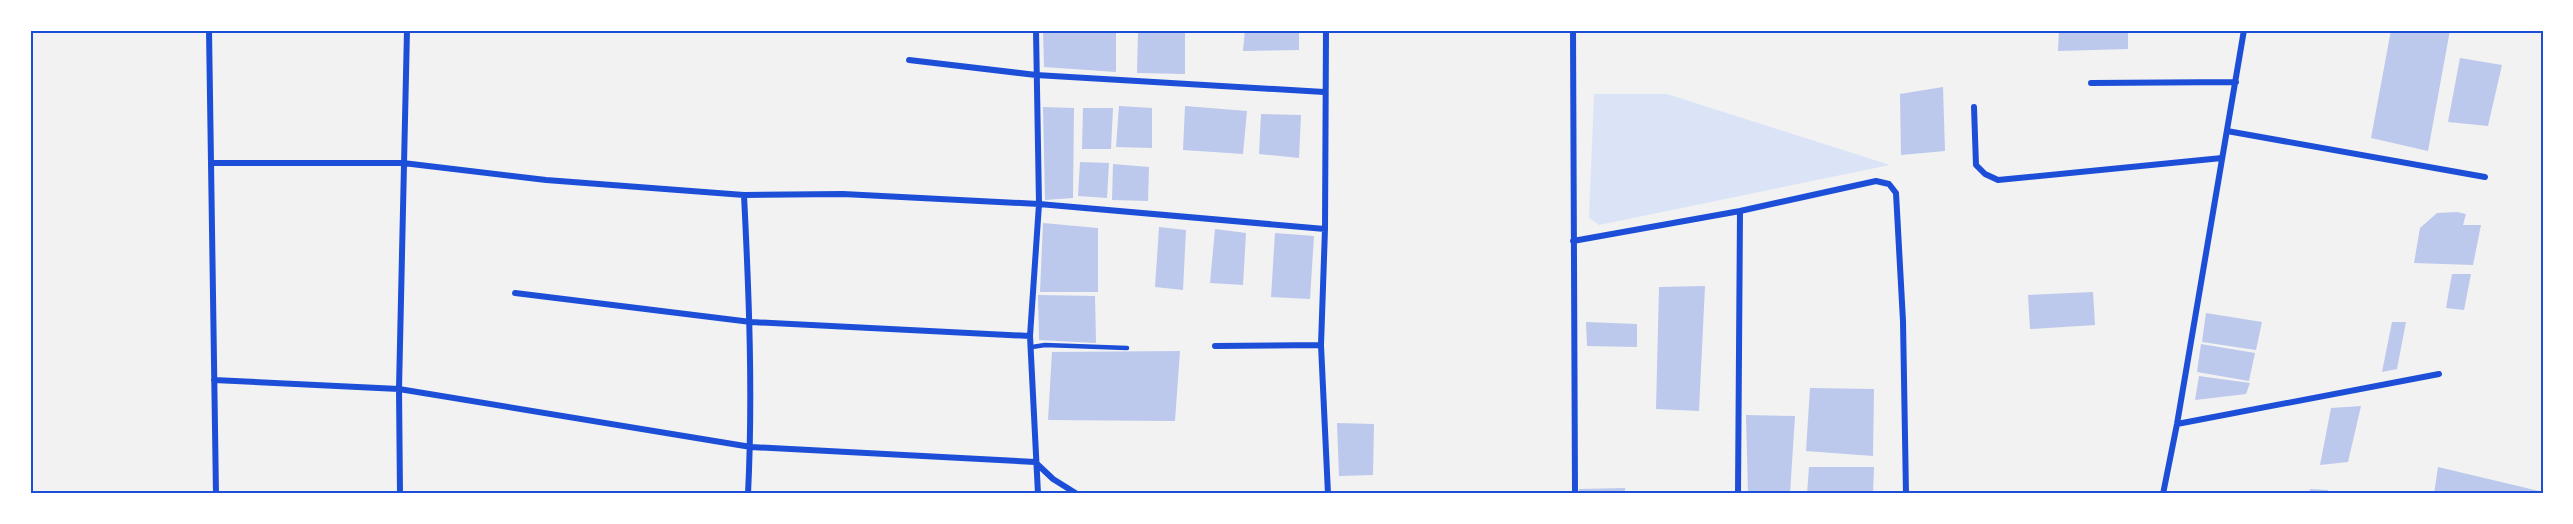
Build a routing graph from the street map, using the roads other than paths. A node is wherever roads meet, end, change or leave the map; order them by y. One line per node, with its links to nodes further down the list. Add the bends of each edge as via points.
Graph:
1 (209, 30): 15 (street)
2 (407, 30): 16 (street)
3 (1036, 30): 8 (street)
4 (1326, 30): 11 (street)
5 (1573, 30): 22 (street)
6 (2244, 30): 9 (street)
7 (909, 60): 8 (street)
8 (1036, 75): 11 (street); 19 (street)
9 (2236, 82): 10 (street); 13 (street)
10 (2091, 83)
11 (1324, 92): 21 (street)
12 (1974, 107): 14 (street, via 1976,165 1998,180)
13 (2227, 131): 14 (street); 17 (street)
14 (2222, 158): 33 (street)
15 (212, 163): 16 (street); 31 (street)
16 (403, 163): 18 (street, via 546,180); 32 (street)
17 (2485, 177)
18 (744, 195): 19 (street, via 843,194); 24 (street)
19 (1040, 204): 21 (street); 25 (street)
20 (1740, 211): 22 (street); 43 (street); 44 (street, via 1876,181 1888,184 1896,193)
21 (1325, 229): 26 (street)
22 (1573, 241): 42 (street)
23 (515, 293): 24 (street)
24 (751, 322): 25 (street); 34 (street)
25 (1030, 336): 28 (street)
26 (1320, 345): 27 (street); 41 (street)
27 (1215, 346)
28 (1032, 347): 29 (lane); 35 (street)
29 (1127, 348)
30 (2439, 374): 33 (street)
31 (214, 380): 32 (street); 36 (street)
32 (399, 389): 34 (street); 37 (street)
33 (2177, 424): 45 (street)
34 (751, 447): 35 (street); 38 (street)
35 (1035, 462): 39 (street); 40 (street)
36 (216, 494)
37 (400, 494)
38 (748, 494)
39 (1038, 494)
40 (1077, 494)
41 (1328, 494)
42 (1575, 494)
43 (1738, 494)
44 (1906, 494)
45 (2163, 494)

